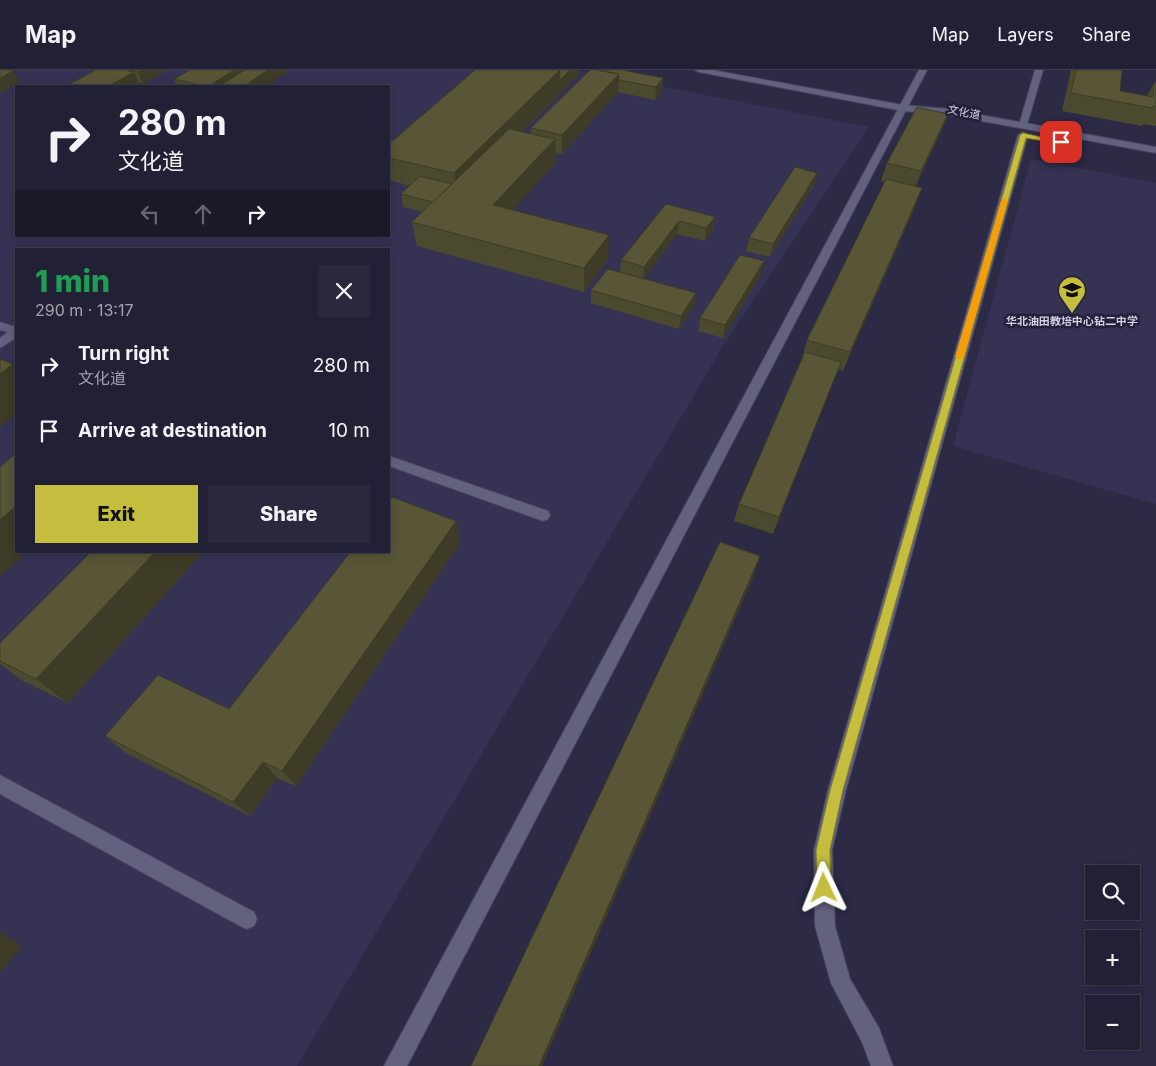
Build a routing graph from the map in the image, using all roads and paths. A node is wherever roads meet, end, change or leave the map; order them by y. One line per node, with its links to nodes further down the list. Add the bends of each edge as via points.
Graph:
1 (699, 70): 4 (street, 文化道)
2 (923, 70): 4 (street)
3 (1038, 70): 5 (street)
4 (904, 108): 5 (street, 文化道, via 946,121); 16 (street)
5 (1023, 130): 6 (street, 文化道); 7 (street, 文化道); 17 (street, via 837,790 823,850 825,926 841,983 871,1036)
6 (1156, 150)
7 (1156, 160)
8 (0, 326): 9 (street)
9 (15, 332)
10 (15, 333): 11 (street)
11 (0, 344)
12 (390, 461): 13 (street)
13 (543, 515)
14 (0, 784): 15 (street)
15 (247, 919)
16 (396, 1066)
17 (882, 1066)

